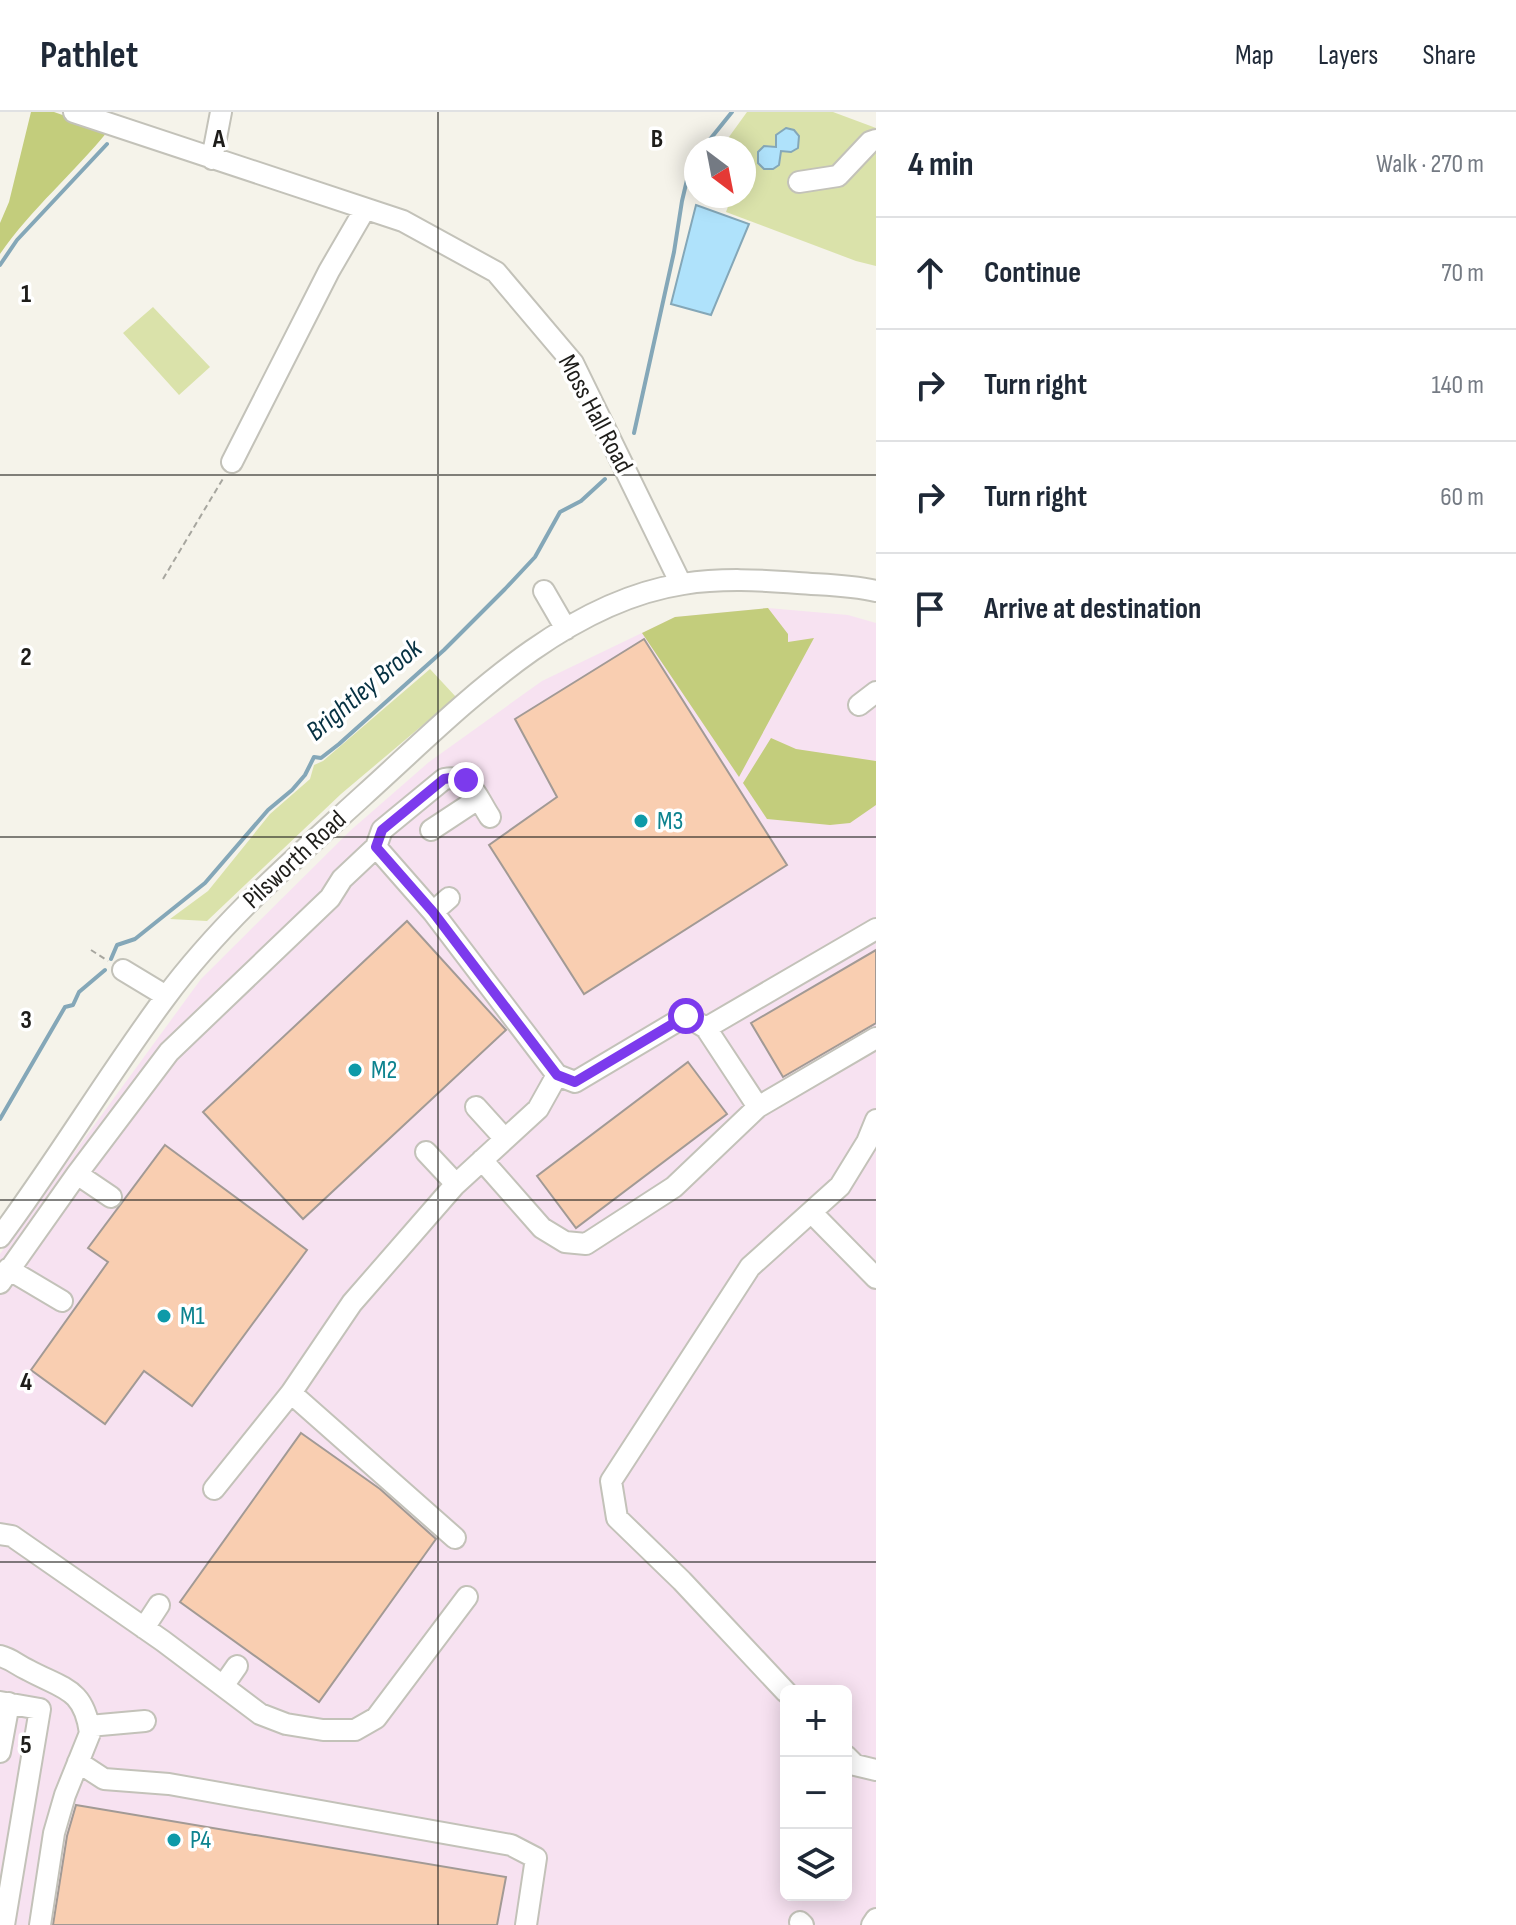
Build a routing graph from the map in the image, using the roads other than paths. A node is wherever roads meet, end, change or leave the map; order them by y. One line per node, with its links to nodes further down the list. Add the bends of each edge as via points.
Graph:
1 (74, 112): 4 (street, Moss Hall Road)
2 (221, 112): 4 (street)
3 (876, 140): 5 (street, via 838,176)
4 (212, 159): 6 (street, Moss Hall Road)
5 (799, 182)
6 (365, 209): 7 (street, via 321,284); 8 (street, Moss Hall Road, via 403,221 496,272 563,351)
7 (232, 462)
8 (681, 584): 10 (street, via 756,580); 11 (street, Pilsworth Road, via 624,600)
9 (544, 591): 11 (street)
10 (876, 591)
11 (566, 629): 22 (street, Pilsworth Road, via 476,695 259,891)
12 (876, 692): 13 (street)
13 (859, 705)
14 (478, 799): 15 (street); 16 (street); 17 (street, via 466,780 444,779 382,830)
15 (490, 817)
16 (431, 830)
17 (376, 847): 19 (street); 32 (street, via 169,1052)
18 (449, 898): 19 (street)
19 (433, 912): 25 (street, via 529,1023)
20 (876, 929): 23 (street)
21 (123, 970): 22 (street)
22 (166, 996): 36 (street, Pilsworth Road)
23 (706, 1028): 25 (street, via 686,1016 575,1082); 27 (street)
24 (876, 1038): 27 (street)
25 (557, 1075): 29 (street, via 538,1109)
26 (476, 1107): 29 (street)
27 (758, 1107): 31 (street, via 674,1187 586,1244 565,1242 542,1228)
28 (876, 1120): 35 (street, via 840,1186)
29 (505, 1139): 31 (street)
30 (426, 1152): 33 (street)
31 (482, 1160): 33 (street)
32 (77, 1174): 34 (street); 37 (street)
33 (456, 1184): 40 (street, via 352,1303)
34 (111, 1197)
35 (811, 1212): 38 (street); 50 (street, via 750,1267 611,1481 617,1518)
36 (0, 1237)
37 (4, 1276): 39 (street)
38 (876, 1278)
39 (62, 1301)
40 (291, 1393): 41 (street); 43 (street)
41 (214, 1489)
42 (0, 1534): 46 (street, via 12,1536)
43 (455, 1538)
44 (467, 1597): 49 (street, via 376,1718 355,1730 286,1724 260,1714)
45 (159, 1605): 46 (street)
46 (144, 1628): 49 (street)
47 (0, 1656): 53 (street, via 71,1690 87,1711)
48 (237, 1666): 49 (street)
49 (223, 1686)
50 (780, 1686)
51 (4, 1702): 54 (street); 58 (street, via 40,1709)
52 (145, 1721): 53 (street)
53 (89, 1726): 56 (street)
54 (0, 1752)
55 (847, 1757): 57 (street, via 855,1765)
56 (78, 1762): 61 (street, via 54,1833); 62 (street, via 104,1779 169,1784 511,1845 536,1858)
57 (876, 1770)
58 (9, 1841): 60 (street)
59 (876, 1919): 63 (street)
60 (4, 1925)
61 (40, 1925)
62 (526, 1925)
63 (872, 1925)

